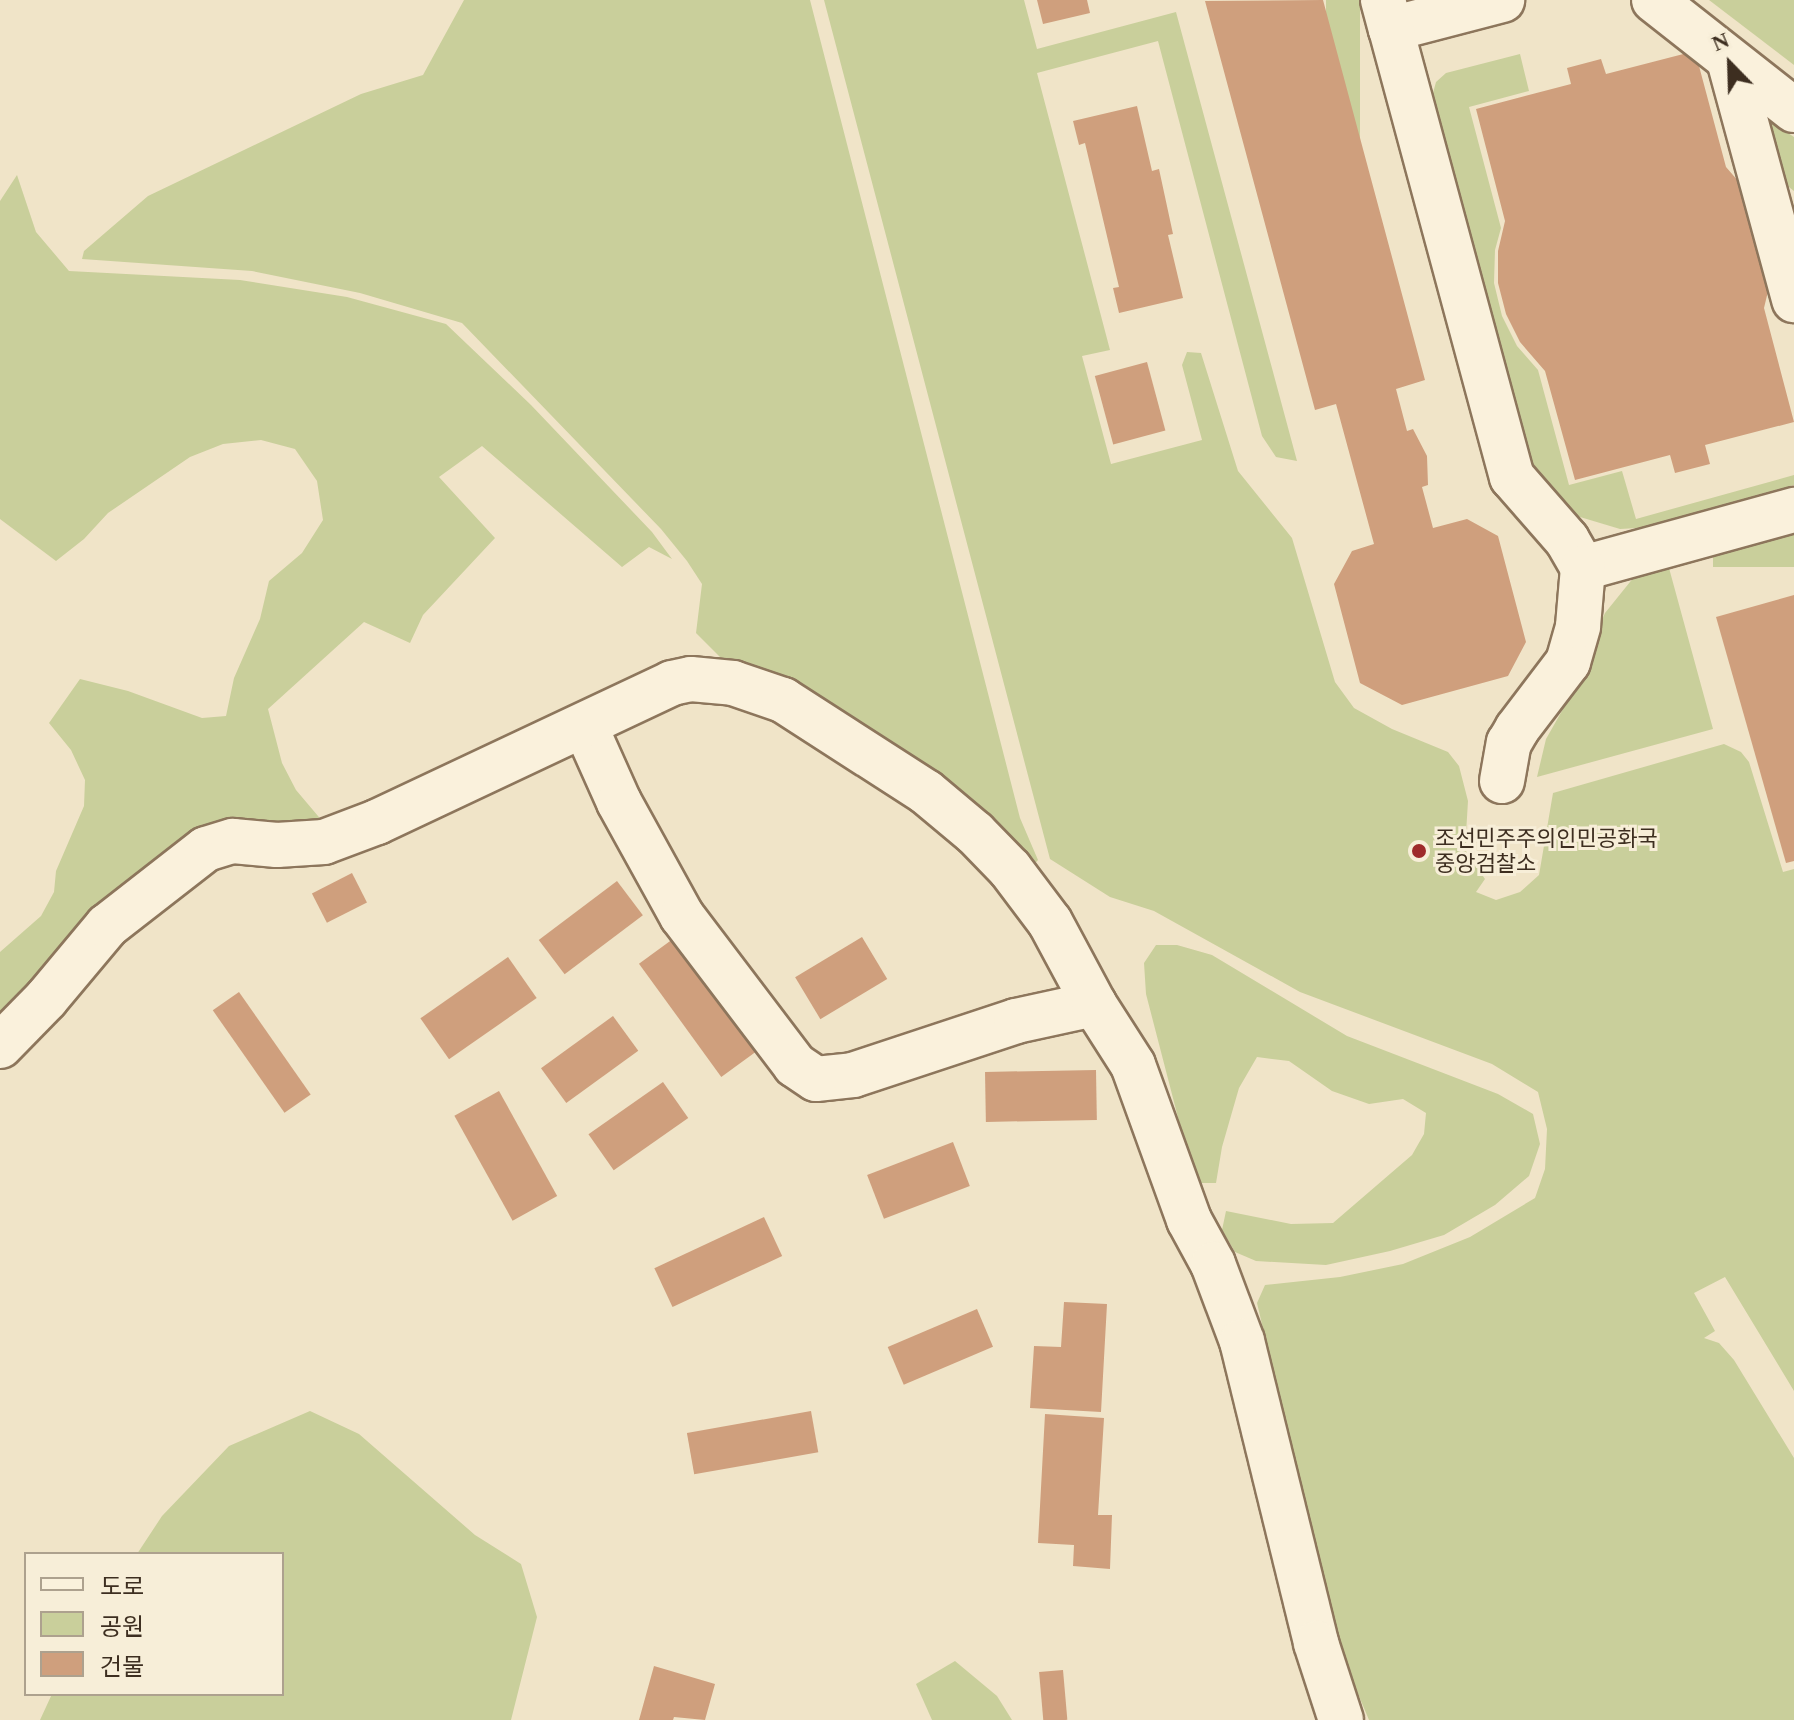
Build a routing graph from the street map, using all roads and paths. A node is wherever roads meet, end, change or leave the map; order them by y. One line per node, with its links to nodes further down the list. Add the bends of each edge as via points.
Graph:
1 (1502, 0): 3 (street)
2 (1654, 0): 4 (street)
3 (1387, 15): 8 (street, via 1512,477 1567,540)
4 (1729, 60): 5 (street); 6 (street)
5 (1794, 110)
6 (1794, 300)
7 (1794, 510): 8 (street)
8 (1583, 568): 10 (street, via 1578,626 1568,662 1509,743)
9 (585, 726): 11 (street, via 672,683 691,679 733,683 783,700 926,792 975,833 1050,922); 11 (street, via 619,802 682,916 795,1065 816,1079 853,1075 1016,1021); 12 (street, via 324,842 233,841 206,849 107,926)
10 (1502, 781)
11 (1094, 1004): 13 (street, via 1133,1065 1189,1220 1213,1264 1242,1341 1316,1643)
12 (0, 1046)
13 (1341, 1720)

